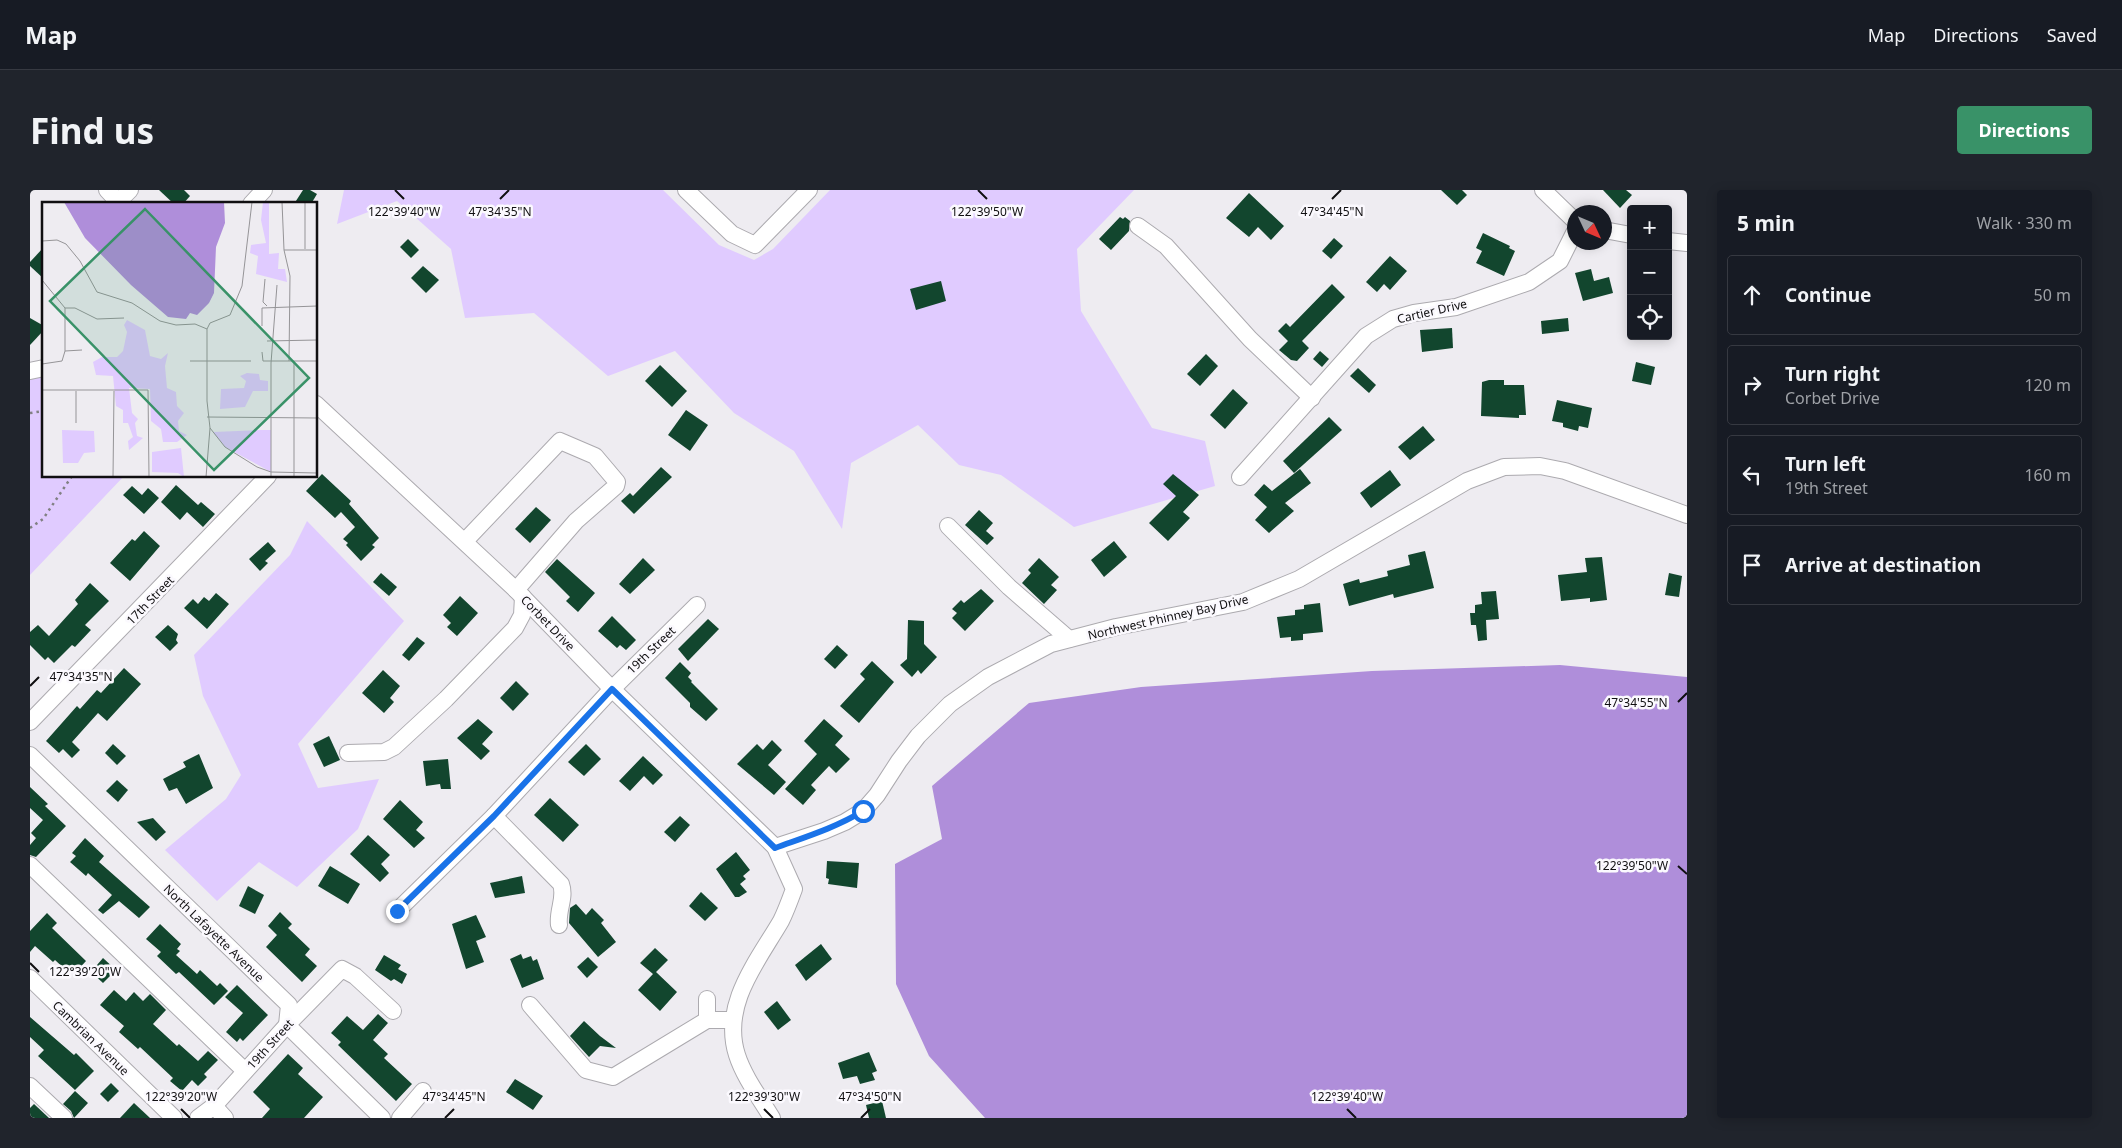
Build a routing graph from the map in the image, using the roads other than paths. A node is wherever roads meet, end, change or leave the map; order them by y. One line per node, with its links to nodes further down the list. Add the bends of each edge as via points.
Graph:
1 (264, 190): 5 (street)
2 (686, 190): 3 (street, via 732,234 755,245)
3 (809, 190)
4 (1543, 190): 6 (street)
5 (253, 202)
6 (1567, 213)
7 (1138, 226): 13 (street, via 1166,246 1250,339)
8 (1612, 231): 9 (street)
9 (1627, 234)
10 (1672, 241): 11 (street)
11 (1687, 243)
12 (1567, 248): 13 (street, Cartier Drive, via 1560,261 1529,282 1456,307 1393,319 1366,336)
13 (1312, 398): 15 (street, Cartier Drive)
14 (320, 414): 19 (street, Corbet Drive)
15 (1240, 477)
16 (266, 478): 24 (street, 17th Street)
17 (1687, 515): 22 (street, Northwest Phinney Bay Drive, via 1565,471 1540,466 1504,467 1467,481 1276,590 1244,602 1116,627)
18 (948, 526): 22 (street, via 1009,587)
19 (465, 541): 20 (street, Corbet Drive); 20 (street, via 560,441 595,456 617,482 616,486 576,522)
20 (520, 593): 23 (street, Corbet Drive); 25 (street, via 522,615 515,628 446,699 394,747 384,752)
21 (697, 605): 23 (street, 19th Street)
22 (1069, 640): 28 (street, Northwest Phinney Bay Drive, via 1050,644 988,678 950,704 918,736 863,811 824,831)
23 (612, 689): 27 (street, 19th Street); 28 (street, Corbet Drive)
24 (30, 722)
25 (348, 753)
26 (30, 755): 38 (street, North Lafayette Avenue, via 289,1005)
27 (494, 816): 30 (street, 19th Street); 31 (street, via 561,884 564,892 558,913)
28 (775, 848): 37 (street, via 794,889 782,918 745,982)
29 (30, 865): 39 (street)
30 (397, 911)
31 (559, 925)
32 (30, 978): 44 (street, Cambrian Avenue)
33 (707, 999): 36 (street)
34 (530, 1005): 36 (street, via 586,1070 613,1077)
35 (393, 1011): 38 (street, 19th Street, via 342,968)
36 (708, 1020): 37 (street)
37 (733, 1020): 48 (street, via 737,1055)
38 (287, 1025): 39 (street, 19th Street); 46 (street)
39 (245, 1071): 42 (street, 19th Street)
40 (30, 1086): 43 (street)
41 (423, 1091): 47 (street)
42 (220, 1112): 45 (street, 19th Street)
43 (64, 1118)
44 (174, 1118)
45 (198, 1118)
46 (382, 1118)
47 (400, 1118)
48 (772, 1118)

